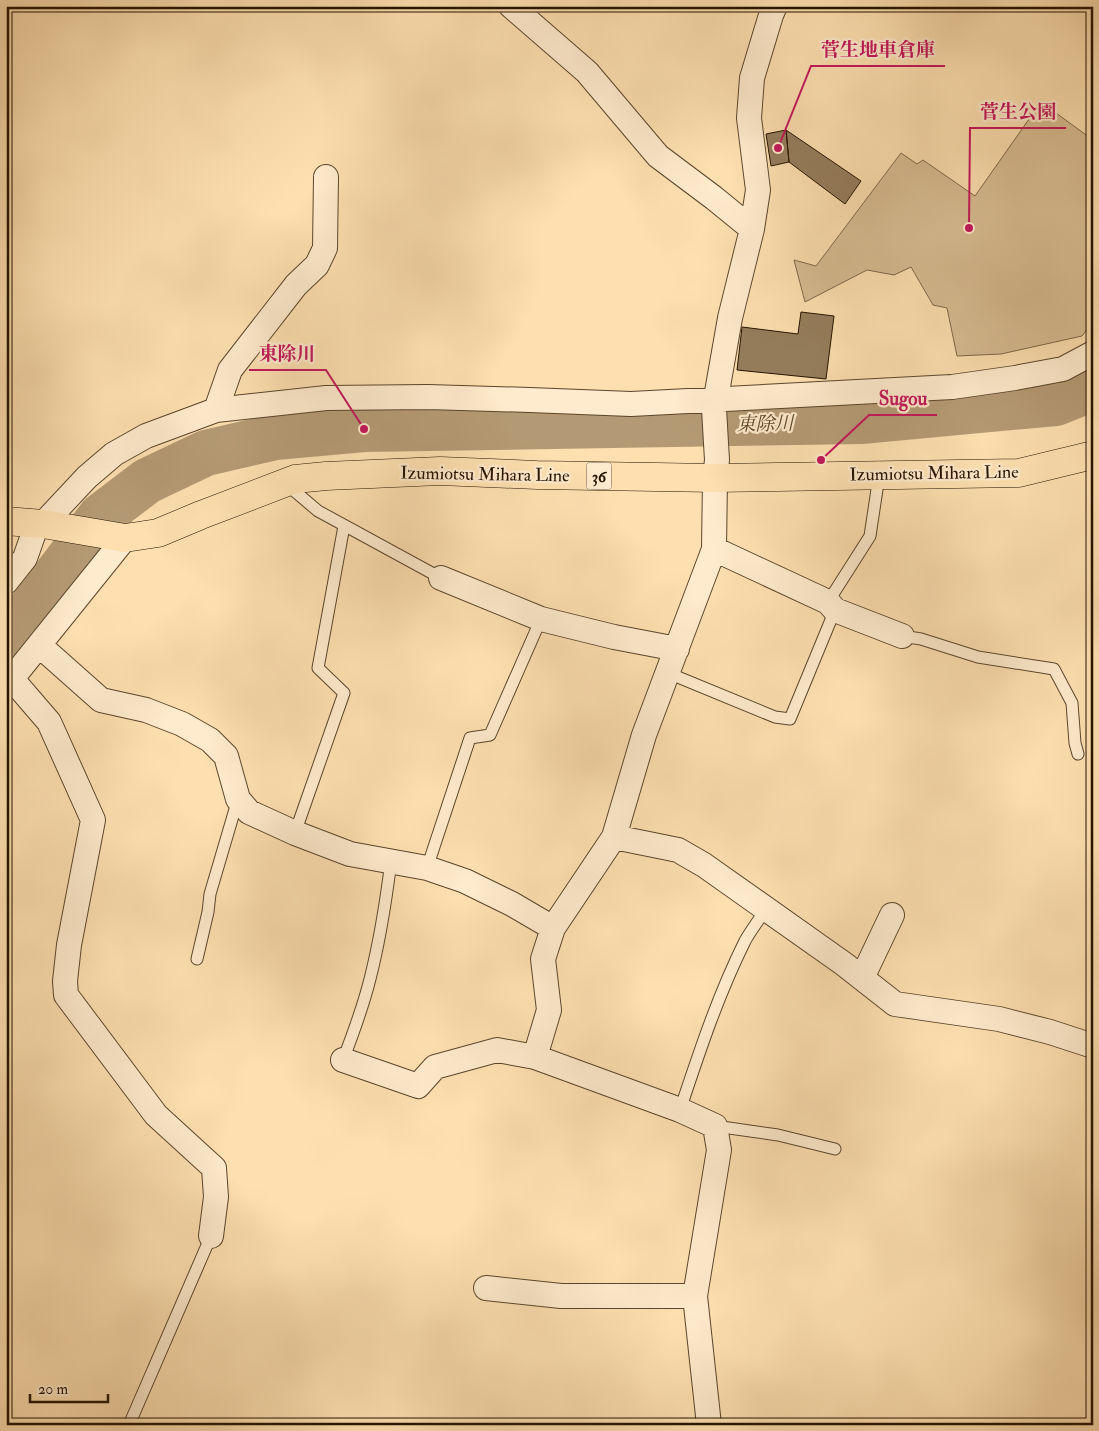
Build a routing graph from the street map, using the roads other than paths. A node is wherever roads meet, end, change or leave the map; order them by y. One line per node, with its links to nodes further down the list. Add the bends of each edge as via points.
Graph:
1 (511, 6): 4 (street, via 587,72 658,156)
2 (775, 6): 4 (street, via 752,78 749,118 758,190)
3 (326, 177): 7 (street, via 325,248 317,266 296,286 230,370)
4 (752, 229): 6 (street, via 730,318)
5 (1093, 354): 6 (street, via 1063,369 952,387)
6 (715, 405): 7 (street, via 428,397 326,398); 9 (street)
7 (216, 410): 13 (street, via 146,436 114,454 87,477)
8 (1093, 455): 10 (main road, Izumiotsu Mihara Line / 36, via 1019,473)
9 (716, 469): 10 (main road, Izumiotsu Mihara Line / 36); 11 (main road, Izumiotsu Mihara Line / 36, via 537,475 440,470 326,476); 16 (street)
10 (879, 475): 19 (lane, via 870,536)
11 (285, 483): 14 (lane); 15 (main road, Izumiotsu Mihara Line / 36, via 158,533)
12 (6, 522): 13 (main road, Izumiotsu Mihara Line / 36)
13 (47, 525): 15 (main road, Izumiotsu Mihara Line / 36); 18 (street)
14 (344, 526): 17 (lane); 28 (lane, via 318,668 344,693)
15 (120, 538): 22 (street)
16 (714, 549): 19 (street); 23 (street)
17 (441, 578): 20 (street)
18 (6, 582)
19 (832, 606): 21 (street); 24 (lane, via 790,719 774,717)
20 (541, 619): 23 (street); 31 (lane, via 490,735 470,738)
21 (902, 636): 26 (lane, via 978,657 1054,669 1072,703)
22 (39, 644): 25 (street); 27 (street, via 102,700 146,710 182,724 210,740 226,756)
23 (676, 649): 24 (street)
24 (668, 672): 29 (street, via 644,735)
25 (9, 682): 43 (street, via 49,722 93,820 69,945 66,996 156,1115 214,1168 216,1197)
26 (1078, 754)
27 (238, 799): 28 (street, via 248,812); 35 (lane, via 210,894)
28 (294, 832): 30 (street, via 350,854)
29 (614, 837): 32 (street, via 678,850); 34 (street)
30 (391, 861): 31 (street); 39 (lane, via 370,980)
31 (426, 868): 34 (street, via 473,885)
32 (766, 909): 36 (street); 40 (lane, via 746,940 729,976)
33 (892, 915): 36 (street)
34 (554, 928): 38 (street, via 543,959 549,1010)
35 (197, 960)
36 (862, 978): 37 (street, via 894,1004 999,1018)
37 (1093, 1046)
38 (535, 1058): 39 (street, via 497,1050 435,1067 418,1086); 40 (street)
39 (343, 1060)
40 (680, 1110): 41 (street)
41 (715, 1126): 42 (lane); 45 (street, via 719,1150)
42 (835, 1149)
43 (211, 1236): 46 (lane)
44 (486, 1288): 45 (street, via 561,1296)
45 (695, 1296): 47 (street)
46 (129, 1425)
47 (709, 1425)

